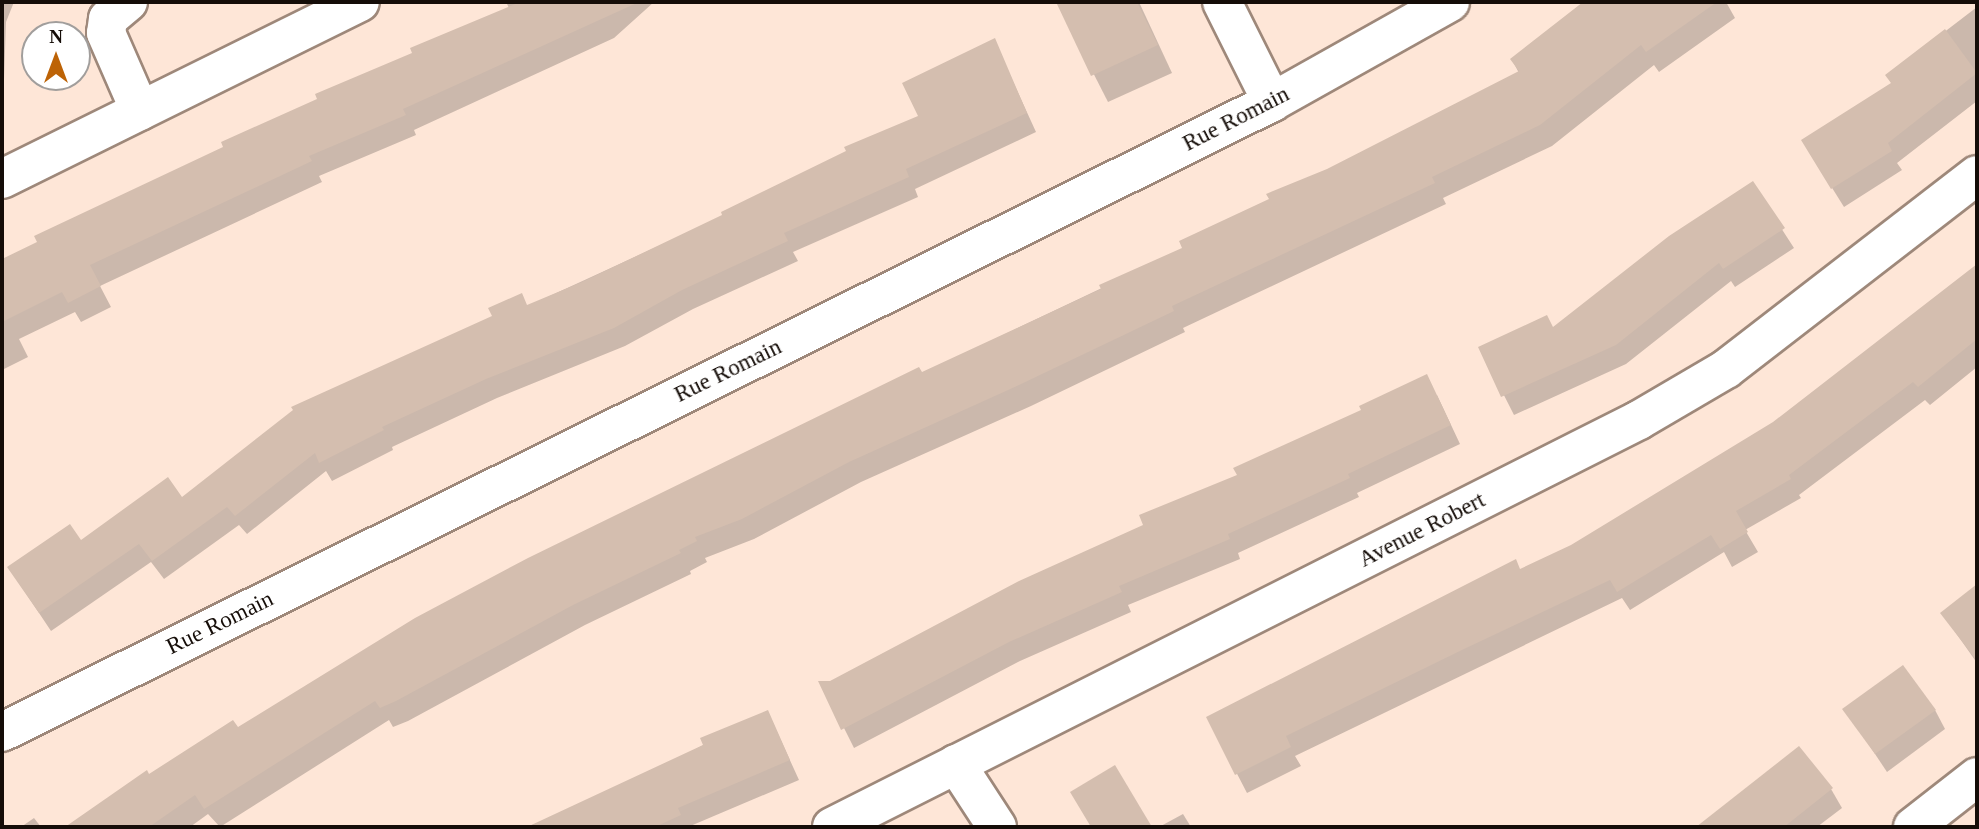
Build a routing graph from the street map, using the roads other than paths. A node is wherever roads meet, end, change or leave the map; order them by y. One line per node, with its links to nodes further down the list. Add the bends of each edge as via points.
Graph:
1 (128, 2): 6 (street, via 108,19 106,33)
2 (360, 2): 6 (street)
3 (1222, 2): 5 (street)
4 (1450, 2): 5 (street, Rue Romain)
5 (1272, 102): 9 (street, Rue Romain)
6 (140, 111): 8 (street)
7 (1977, 176): 10 (street, Avenue Robert, via 1726,369 1639,420)
8 (2, 179)
9 (2, 732)
10 (956, 764): 12 (street, Avenue Robert); 13 (street)
11 (1977, 777): 14 (street)
12 (832, 827)
13 (997, 827)
14 (1913, 827)

